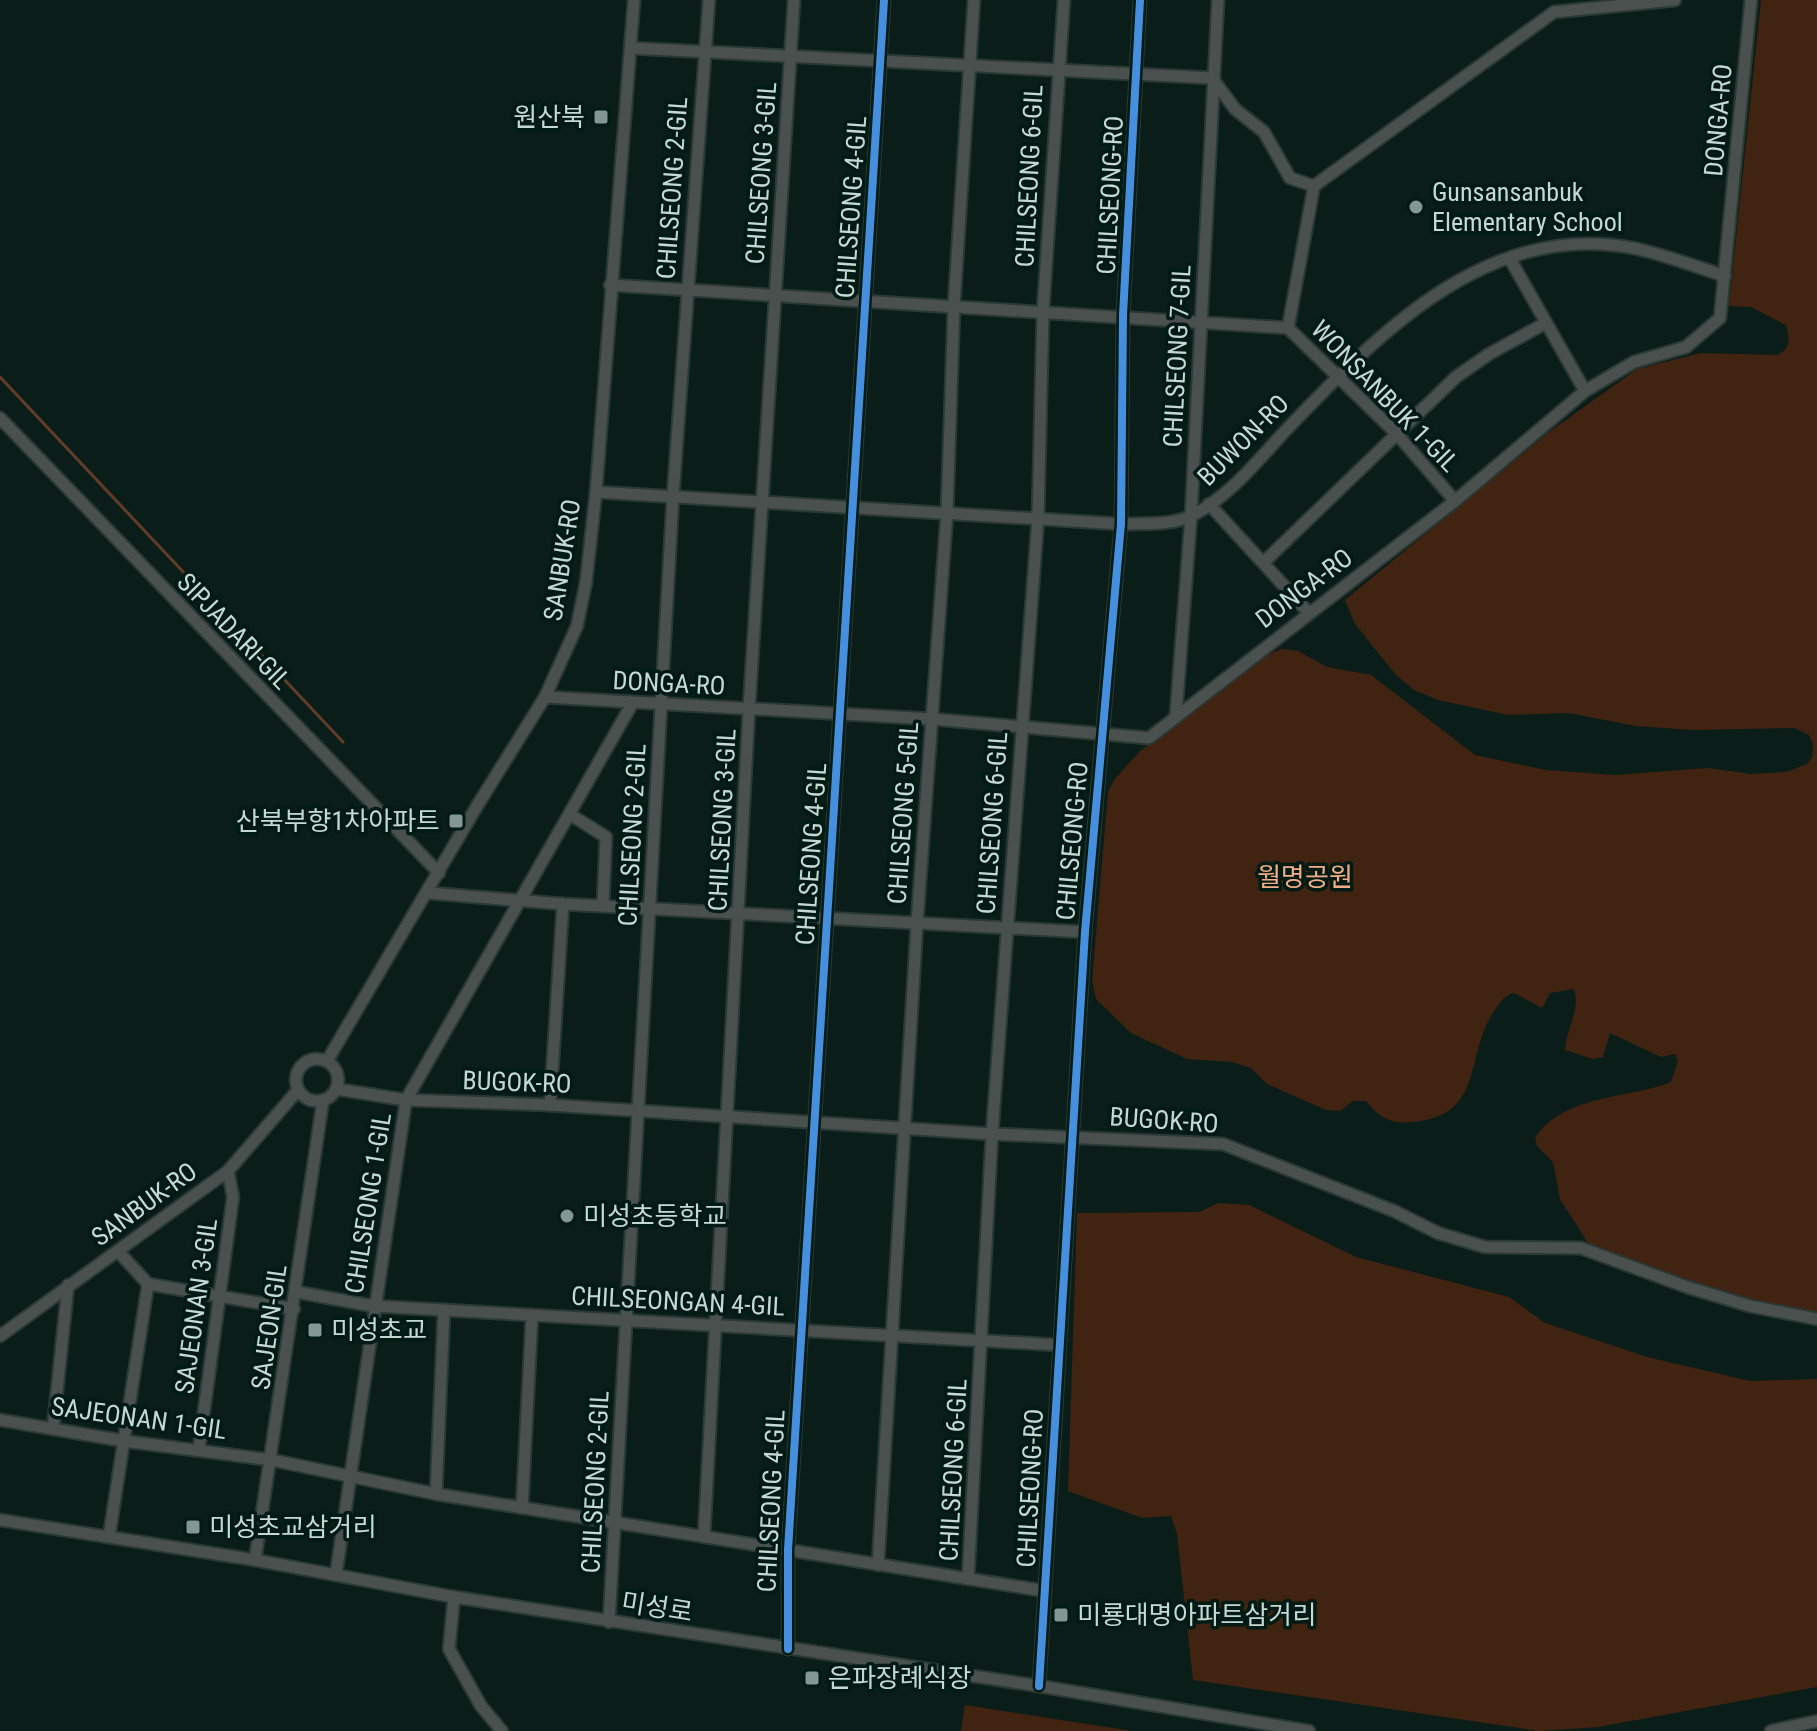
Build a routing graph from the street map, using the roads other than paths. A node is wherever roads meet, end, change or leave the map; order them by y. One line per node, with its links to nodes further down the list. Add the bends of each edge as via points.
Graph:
1 (634, 0): 11 (street, SANBUK-RO)
2 (709, 0): 12 (street, CHILSEONG 2-GIL)
3 (794, 0): 13 (street, CHILSEONG 3-GIL)
4 (884, 0): 14 (street, CHILSEONG 4-GIL)
5 (974, 0): 15 (street, CHILSEONG 5-GIL)
6 (1064, 0): 16 (street, CHILSEONG 6-GIL)
7 (1140, 0): 17 (street, CHILSEONG-RO)
8 (1218, 0): 18 (street, CHILSEONG 7-GIL)
9 (1675, 0): 19 (street, via 1554,12)
10 (1751, 0): 21 (street, DONGA-RO)
11 (631, 48): 12 (street); 22 (street, SANBUK-RO)
12 (703, 52): 13 (street, CHILSEONG 3-GIL); 23 (street, CHILSEONG 2-GIL)
13 (790, 57): 14 (street, CHILSEONG 3-GIL); 24 (street, CHILSEONG 3-GIL)
14 (881, 61): 15 (street); 25 (street, CHILSEONG 4-GIL)
15 (970, 65): 16 (street, CHILSEONG 6-GIL); 26 (street, CHILSEONG 5-GIL)
16 (1058, 70): 17 (street, CHILSEONG 6-GIL); 27 (street, CHILSEONG 6-GIL)
17 (1136, 74): 18 (street); 28 (street, CHILSEONG-RO)
18 (1212, 78): 19 (street, via 1235,109 1264,132 1290,178); 29 (street, CHILSEONG 7-GIL)
19 (1314, 186): 31 (street)
20 (1510, 259): 21 (street, BUWON-RO, via 1547,248 1604,246 1637,249); 30 (street); 32 (street, BUWON-RO, via 1436,292 1387,328)
21 (1725, 276): 33 (street, DONGA-RO, via 1720,318 1708,330 1686,347 1634,362)
22 (610, 285): 23 (street, WONSANBUK 1-GIL); 36 (street, SANBUK-RO)
23 (688, 288): 24 (street, WONSANBUK 1-GIL); 37 (street, CHILSEONG 2-GIL)
24 (775, 294): 25 (street, WONSANBUK 1-GIL); 38 (street, CHILSEONG 3-GIL)
25 (865, 299): 26 (street, WONSANBUK 1-GIL); 41 (street, CHILSEONG 4-GIL)
26 (954, 305): 27 (street, WONSANBUK 1-GIL); 42 (street, CHILSEONG 5-GIL)
27 (1043, 311): 28 (street, WONSANBUK 1-GIL); 44 (street, CHILSEONG 6-GIL)
28 (1123, 315): 29 (street, WONSANBUK 1-GIL); 45 (street, CHILSEONG-RO)
29 (1200, 320): 31 (street, WONSANBUK 1-GIL); 43 (street, CHILSEONG 7-GIL)
30 (1544, 324): 33 (street); 35 (street, via 1456,377)
31 (1288, 328): 32 (street, WONSANBUK 1-GIL)
32 (1337, 376): 35 (street, WONSANBUK 1-GIL); 40 (street, BUWON-RO, via 1230,489)
33 (1585, 391): 39 (street, DONGA-RO)
34 (0, 418): 58 (street, SIPJADARI-GIL)
35 (1396, 433): 39 (street, WONSANBUK 1-GIL); 46 (street)
36 (596, 492): 37 (street, BUWON-RO); 48 (street, SANBUK-RO, via 577,626)
37 (673, 496): 38 (street, BUWON-RO); 50 (street, CHILSEONG 2-GIL)
38 (764, 501): 41 (street, BUWON-RO); 51 (street, CHILSEONG 3-GIL)
39 (1455, 501): 47 (street, DONGA-RO)
40 (1209, 504): 43 (street, BUWON-RO); 46 (street)
41 (852, 506): 42 (street, BUWON-RO); 53 (street, CHILSEONG 4-GIL)
42 (947, 512): 44 (street, BUWON-RO); 54 (street, CHILSEONG 5-GIL)
43 (1191, 516): 45 (street, BUWON-RO); 52 (street, CHILSEONG 7-GIL)
44 (1038, 518): 45 (street, BUWON-RO); 55 (street, CHILSEONG 6-GIL)
45 (1121, 524): 56 (street, CHILSEONG-RO)
46 (1264, 562): 47 (street)
47 (1308, 612): 52 (street, DONGA-RO)
48 (545, 697): 49 (street, DONGA-RO); 58 (street, SANBUK-RO)
49 (632, 704): 50 (street, DONGA-RO); 57 (street, CHILSEONG 1-GIL)
50 (661, 704): 51 (street, DONGA-RO); 63 (street, CHILSEONG 2-GIL)
51 (749, 709): 53 (street, DONGA-RO); 64 (street, CHILSEONG 3-GIL)
52 (1176, 714): 56 (street, DONGA-RO, via 1149,738)
53 (840, 716): 54 (street, DONGA-RO); 65 (street, CHILSEONG 4-GIL)
54 (932, 719): 55 (street, DONGA-RO); 66 (street, CHILSEONG 5-GIL)
55 (1021, 726): 56 (street, DONGA-RO); 67 (street, CHILSEONG 6-GIL)
56 (1101, 735): 68 (street, CHILSEONG-RO)
57 (571, 815): 60 (street, CHILSEONG 1-GIL); 62 (street, via 606,837)
58 (439, 873): 59 (street, SANBUK-RO)
59 (429, 893): 60 (street); 69 (street, SANBUK-RO)
60 (518, 901): 61 (street); 73 (street, CHILSEONG 1-GIL)
61 (563, 904): 62 (street); 74 (street)
62 (603, 904): 63 (street)
63 (649, 906): 64 (street); 75 (street, CHILSEONG 2-GIL)
64 (739, 912): 65 (street); 76 (street, CHILSEONG 3-GIL)
65 (826, 917): 66 (street); 77 (street, CHILSEONG 4-GIL)
66 (917, 923): 67 (street); 78 (street, CHILSEONG 5-GIL)
67 (1006, 928): 68 (street); 79 (street, CHILSEONG 6-GIL)
68 (1085, 932): 80 (street, CHILSEONG-RO)
69 (327, 1061): 70 (street, via 338,1075); 71 (street, via 304,1062 296,1073)
70 (336, 1089): 72 (street); 73 (street, BUGOK-RO)
71 (298, 1090): 72 (street, via 306,1098); 81 (street, SANBUK-RO)
72 (323, 1100): 85 (street, SAJEON-GIL)
73 (406, 1100): 74 (street, BUGOK-RO); 87 (street, CHILSEONG 1-GIL)
74 (550, 1105): 75 (street, BUGOK-RO)
75 (638, 1110): 76 (street, BUGOK-RO); 92 (street, CHILSEONG 2-GIL)
76 (726, 1117): 77 (street, BUGOK-RO); 93 (street, CHILSEONG 3-GIL)
77 (816, 1122): 78 (street, BUGOK-RO); 94 (street, CHILSEONG 4-GIL)
78 (906, 1128): 79 (street, BUGOK-RO); 95 (street, CHILSEONG 5-GIL)
79 (992, 1134): 80 (street, BUGOK-RO); 97 (street, CHILSEONG 6-GIL)
80 (1071, 1137): 91 (street, BUGOK-RO, via 1223,1144 1438,1233 1485,1247 1581,1248 1687,1287); 98 (street, CHILSEONG-RO)
81 (228, 1171): 82 (street, SANBUK-RO); 86 (street, SAJEONAN 3-GIL, via 233,1197)
82 (118, 1251): 83 (street); 84 (street, SANBUK-RO)
83 (148, 1284): 86 (street); 101 (street)
84 (68, 1285): 96 (street, SANBUK-RO); 100 (street)
85 (297, 1292): 87 (street, CHILSEONGAN 4-GIL); 88 (street, SAJEON-GIL)
86 (218, 1295): 88 (street); 102 (street, SAJEONAN 3-GIL)
87 (373, 1306): 89 (street, CHILSEONGAN 4-GIL); 104 (street, CHILSEONG 1-GIL)
88 (294, 1309): 103 (street, SAJEON-GIL)
89 (444, 1310): 90 (street, CHILSEONGAN 4-GIL); 105 (street)
90 (532, 1315): 92 (street, CHILSEONGAN 4-GIL); 106 (street)
91 (1817, 1319)
92 (626, 1320): 93 (street, CHILSEONGAN 4-GIL); 108 (street, CHILSEONG 2-GIL)
93 (715, 1325): 94 (street, CHILSEONGAN 4-GIL); 110 (street, CHILSEONG 3-GIL)
94 (803, 1330): 95 (street, CHILSEONGAN 4-GIL); 111 (street, CHILSEONG 4-GIL)
95 (892, 1335): 97 (street, CHILSEONGAN 4-GIL); 113 (street, CHILSEONG 5-GIL)
96 (0, 1336)
97 (982, 1341): 98 (street, CHILSEONGAN 4-GIL); 115 (street, CHILSEONG 6-GIL)
98 (1058, 1345): 116 (street, CHILSEONG-RO)
99 (0, 1420): 100 (street, SAJEONAN 1-GIL)
100 (53, 1429): 101 (street, SAJEONAN 1-GIL)
101 (124, 1441): 102 (street, SAJEONAN 1-GIL); 109 (street)
102 (199, 1448): 103 (street, SAJEONAN 1-GIL)
103 (272, 1460): 104 (street, SAJEONAN 1-GIL); 112 (street, SAJEON-GIL)
104 (351, 1475): 105 (street, SAJEONAN 1-GIL); 114 (street, CHILSEONG 1-GIL)
105 (436, 1494): 106 (street, SAJEONAN 1-GIL)
106 (522, 1508): 108 (street, SAJEONAN 1-GIL)
107 (0, 1520): 109 (street, 미성로)
108 (615, 1523): 110 (street, SAJEONAN 1-GIL); 118 (street, CHILSEONG 2-GIL)
109 (109, 1537): 112 (street, 미성로)
110 (704, 1537): 111 (street, SAJEONAN 1-GIL)
111 (788, 1550): 113 (street, SAJEONAN 1-GIL); 119 (street, CHILSEONG 4-GIL)
112 (255, 1560): 114 (street, 미성로)
113 (878, 1565): 115 (street, SAJEONAN 1-GIL)
114 (336, 1574): 117 (street, 미성로)
115 (968, 1579): 116 (street, SAJEONAN 1-GIL)
116 (1045, 1591): 120 (street, CHILSEONG-RO)
117 (454, 1597): 118 (street, 미성로); 122 (street, via 449,1649 481,1706)
118 (609, 1622): 119 (street, 미성로)
119 (788, 1649): 120 (street, 미성로)
120 (1039, 1686): 123 (street, 미성로)
121 (1817, 1721): 124 (street)
122 (502, 1731)
123 (1309, 1731)
124 (1771, 1731)

